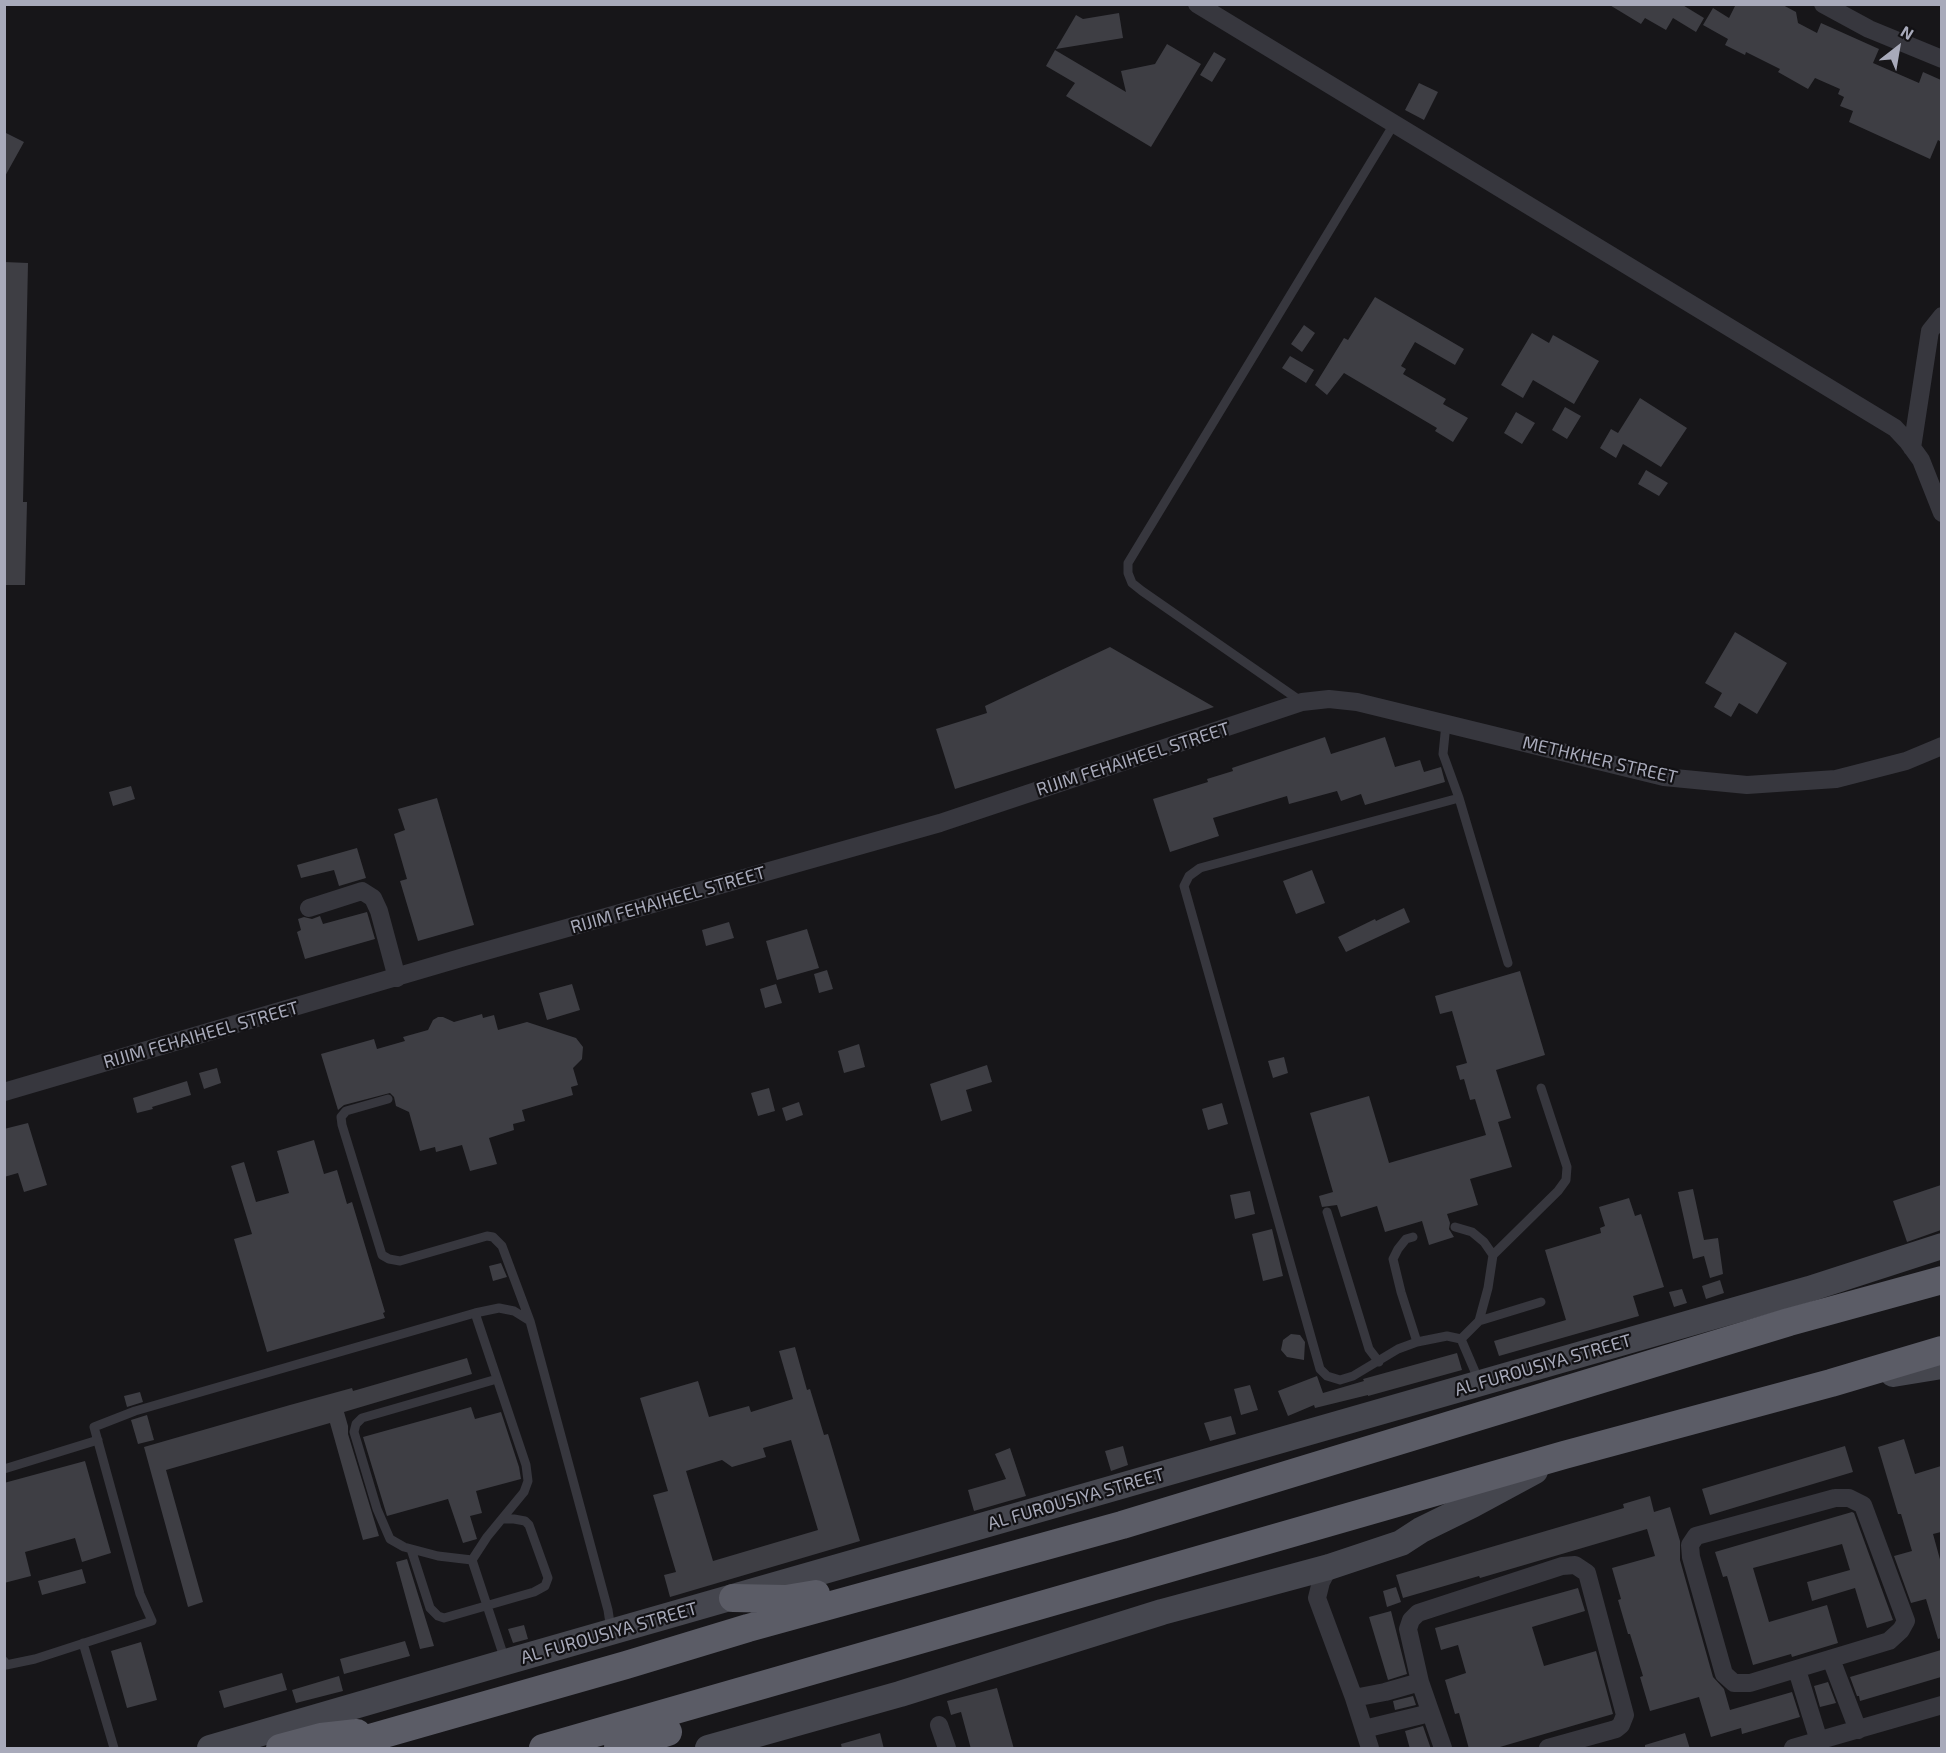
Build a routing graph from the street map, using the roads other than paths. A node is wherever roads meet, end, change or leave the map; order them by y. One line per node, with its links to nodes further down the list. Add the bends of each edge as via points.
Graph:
1 (1197, 4): 4 (street)
2 (1823, 4): 3 (street, via 1869,29)
3 (1941, 58)
4 (1394, 124): 6 (street, via 1879,417); 9 (lane, via 1128,563 1132,583 1142,591)
5 (1941, 316): 6 (street, via 1930,331)
6 (1912, 448): 7 (street, via 1921,460)
7 (1941, 513)
8 (1329, 699): 9 (street, RIJIM FEHAIHEEL STREET); 10 (street, METHKHER STREET)
9 (1302, 702): 15 (street, RIJIM FEHAIHEEL STREET, via 940,823)
10 (1446, 724): 11 (street, METHKHER STREET, via 1664,777 1748,785 1836,779 1906,761); 12 (lane, via 1443,754)
11 (1941, 746)
12 (1459, 798): 14 (lane); 32 (lane, via 1200,868 1184,886 1320,1369 1340,1380)
13 (309, 908): 15 (street, via 362,891 374,898)
14 (1508, 963)
15 (397, 978): 17 (street, RIJIM FEHAIHEEL STREET)
16 (1541, 1088): 23 (lane, via 1567,1167 1566,1180)
17 (4, 1092)
18 (388, 1099): 27 (lane, via 346,1111 342,1117 382,1256 399,1261 493,1237 502,1246)
19 (1327, 1212): 32 (lane, via 1369,1349)
20 (1455, 1227): 23 (lane, via 1472,1232)
21 (1413, 1238): 30 (lane, via 1406,1239 1393,1258)
22 (1941, 1246): 35 (main road, AL FUROUSIYA STREET, via 1809,1289)
23 (1493, 1256): 28 (lane)
24 (1934, 1280): 41 (highway, AL FUROUSIYA STREET)
25 (1541, 1302): 28 (lane)
26 (475, 1313): 27 (lane, via 499,1308 514,1311); 34 (lane); 37 (lane, via 135,1411 94,1428)
27 (530, 1321): 49 (lane)
28 (1479, 1321): 29 (lane)
29 (1461, 1339): 30 (lane, via 1447,1336); 35 (lane)
30 (1417, 1342): 32 (lane, via 1398,1348)
31 (1941, 1350): 36 (highway)
32 (1379, 1362)
33 (1941, 1366): 36 (main road)
34 (497, 1379): 40 (lane, via 528,1481); 42 (lane, via 362,1418 356,1424 354,1432 390,1539)
35 (1480, 1383): 46 (main road, AL FUROUSIYA STREET)
36 (1831, 1383): 38 (highway)
37 (98, 1440): 39 (lane); 50 (lane, via 152,1621)
38 (1564, 1455): 44 (main road, via 1401,1543); 56 (highway)
39 (4, 1469)
40 (502, 1519): 43 (lane); 48 (lane, via 525,1521 529,1526 548,1578 545,1586 534,1592)
41 (1122, 1525): 46 (highway, via 1051,1532 812,1595 786,1599); 60 (highway, AL FUROUSIYA STREET)
42 (411, 1549): 43 (lane); 48 (lane, via 430,1608 438,1616 444,1618)
43 (472, 1560): 48 (lane)
44 (1329, 1567): 45 (main road); 47 (street)
45 (1279, 1580): 47 (street); 71 (main road)
46 (733, 1598): 49 (main road, AL FUROUSIYA STREET)
47 (1317, 1598): 57 (street)
48 (487, 1607): 53 (lane)
49 (612, 1632): 53 (main road, AL FUROUSIYA STREET)
50 (82, 1643): 52 (lane, via 35,1659 6,1665); 65 (lane)
51 (1831, 1659): 54 (street); 54 (street, via 1889,1641 1906,1621 1863,1505 1849,1498 1835,1498 1696,1536 1690,1545 1691,1557 1724,1674 1734,1683 1750,1683); 63 (street)
52 (4, 1661)
53 (506, 1662): 66 (main road, AL FUROUSIYA STREET)
54 (1797, 1670): 64 (street)
55 (1420, 1682): 57 (street); 59 (street); 75 (street, via 1408,1629 1418,1613 1575,1565 1587,1573 1625,1715 1616,1729)
56 (760, 1687): 69 (highway); 70 (highway, via 706,1718)
57 (1354, 1698): 62 (street)
58 (1941, 1705): 63 (street)
59 (1430, 1713): 62 (street); 74 (street)
60 (413, 1725): 67 (highway, via 321,1737); 68 (highway, AL FUROUSIYA STREET)
61 (939, 1725): 72 (street)
62 (1364, 1729): 73 (street)
63 (1857, 1730): 64 (street)
64 (1820, 1741): 76 (street)
65 (114, 1749)
66 (210, 1749)
67 (280, 1749)
68 (335, 1749)
69 (543, 1749)
70 (618, 1749)
71 (708, 1749)
72 (947, 1749)
73 (1370, 1749)
74 (1443, 1749)
75 (1548, 1749)
76 (1793, 1749)

